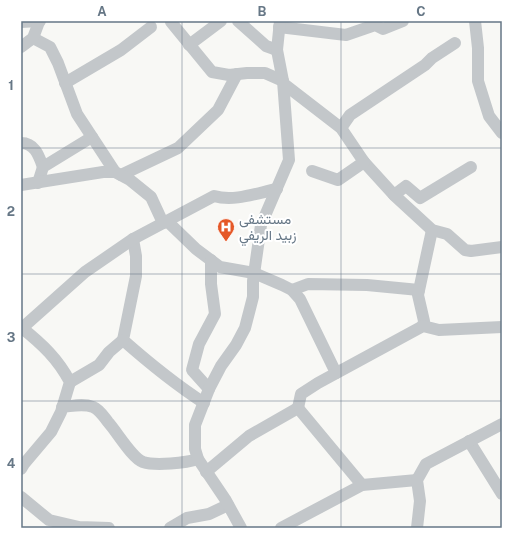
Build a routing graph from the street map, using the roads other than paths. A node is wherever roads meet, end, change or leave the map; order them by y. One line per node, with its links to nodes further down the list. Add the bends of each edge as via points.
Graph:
1 (40, 21): 7 (street); 10 (street)
2 (171, 21): 8 (street); 12 (street)
3 (220, 21): 12 (street)
4 (238, 21): 14 (street, via 266,46)
5 (403, 21): 9 (street, via 383,29 375,25 346,35)
6 (475, 21): 19 (street, via 478,81 489,116)
7 (21, 22)
8 (148, 24): 17 (street, via 121,50)
9 (280, 24): 14 (street)
10 (33, 38): 13 (street); 17 (street, via 50,47)
11 (455, 43): 18 (street, via 350,115)
12 (189, 45): 15 (street, via 212,72 229,76)
13 (21, 47)
14 (277, 50): 16 (street)
15 (237, 74): 16 (street, via 265,73); 26 (street, via 218,110 178,148)
16 (283, 82): 18 (street); 29 (street, via 289,160)
17 (65, 83): 20 (street, via 77,114)
18 (341, 128): 22 (street)
19 (502, 133)
20 (92, 137): 24 (street); 26 (street)
21 (21, 143): 24 (street, via 27,143 38,152)
22 (364, 162): 25 (street, via 338,180); 30 (street)
23 (472, 166): 30 (street, via 420,198 406,186)
24 (44, 167): 27 (street)
25 (312, 171)
26 (118, 174): 27 (street, via 103,172); 31 (street, via 151,197)
27 (38, 183): 28 (street)
28 (21, 185)
29 (276, 189): 31 (street, via 234,198 214,196); 36 (street, via 261,225)
30 (394, 195): 32 (street)
31 (165, 222): 33 (street); 35 (street)
32 (432, 230): 34 (street, via 447,234 465,250); 38 (street)
33 (133, 239): 41 (street, via 85,272); 42 (street, via 136,276)
34 (502, 247)
35 (211, 260): 36 (street, via 220,267); 45 (street, via 215,314 199,344 192,370)
36 (254, 273): 37 (street); 45 (street, via 253,297 245,328)
37 (292, 290): 38 (street, via 308,284 367,285); 43 (street, via 300,299)
38 (419, 290): 39 (street)
39 (423, 326): 40 (street, via 439,330); 43 (street)
40 (502, 327)
41 (21, 329): 44 (street, via 45,347)
42 (124, 340): 44 (street, via 109,352 99,365); 46 (street, via 177,386)
43 (336, 373): 48 (street, via 301,394)
44 (70, 382): 47 (street)
45 (209, 389): 46 (street)
46 (204, 403): 51 (street, via 195,425 195,449)
47 (62, 407): 51 (street, via 86,404 95,407 142,462 165,464); 52 (street, via 51,432)
48 (298, 408): 53 (street, via 249,436); 55 (street)
49 (502, 424): 50 (street)
50 (469, 441): 54 (street, via 426,464); 56 (street)
51 (198, 459): 53 (street)
52 (21, 469)
53 (206, 472): 58 (street)
54 (417, 480): 55 (street); 63 (street, via 420,501)
55 (362, 485): 62 (street)
56 (502, 494)
57 (21, 497): 59 (street, via 49,520 79,528)
58 (228, 505): 60 (street, via 209,514 187,518); 61 (street)
59 (109, 528)
60 (170, 528)
61 (241, 528)
62 (281, 528)
63 (417, 528)

